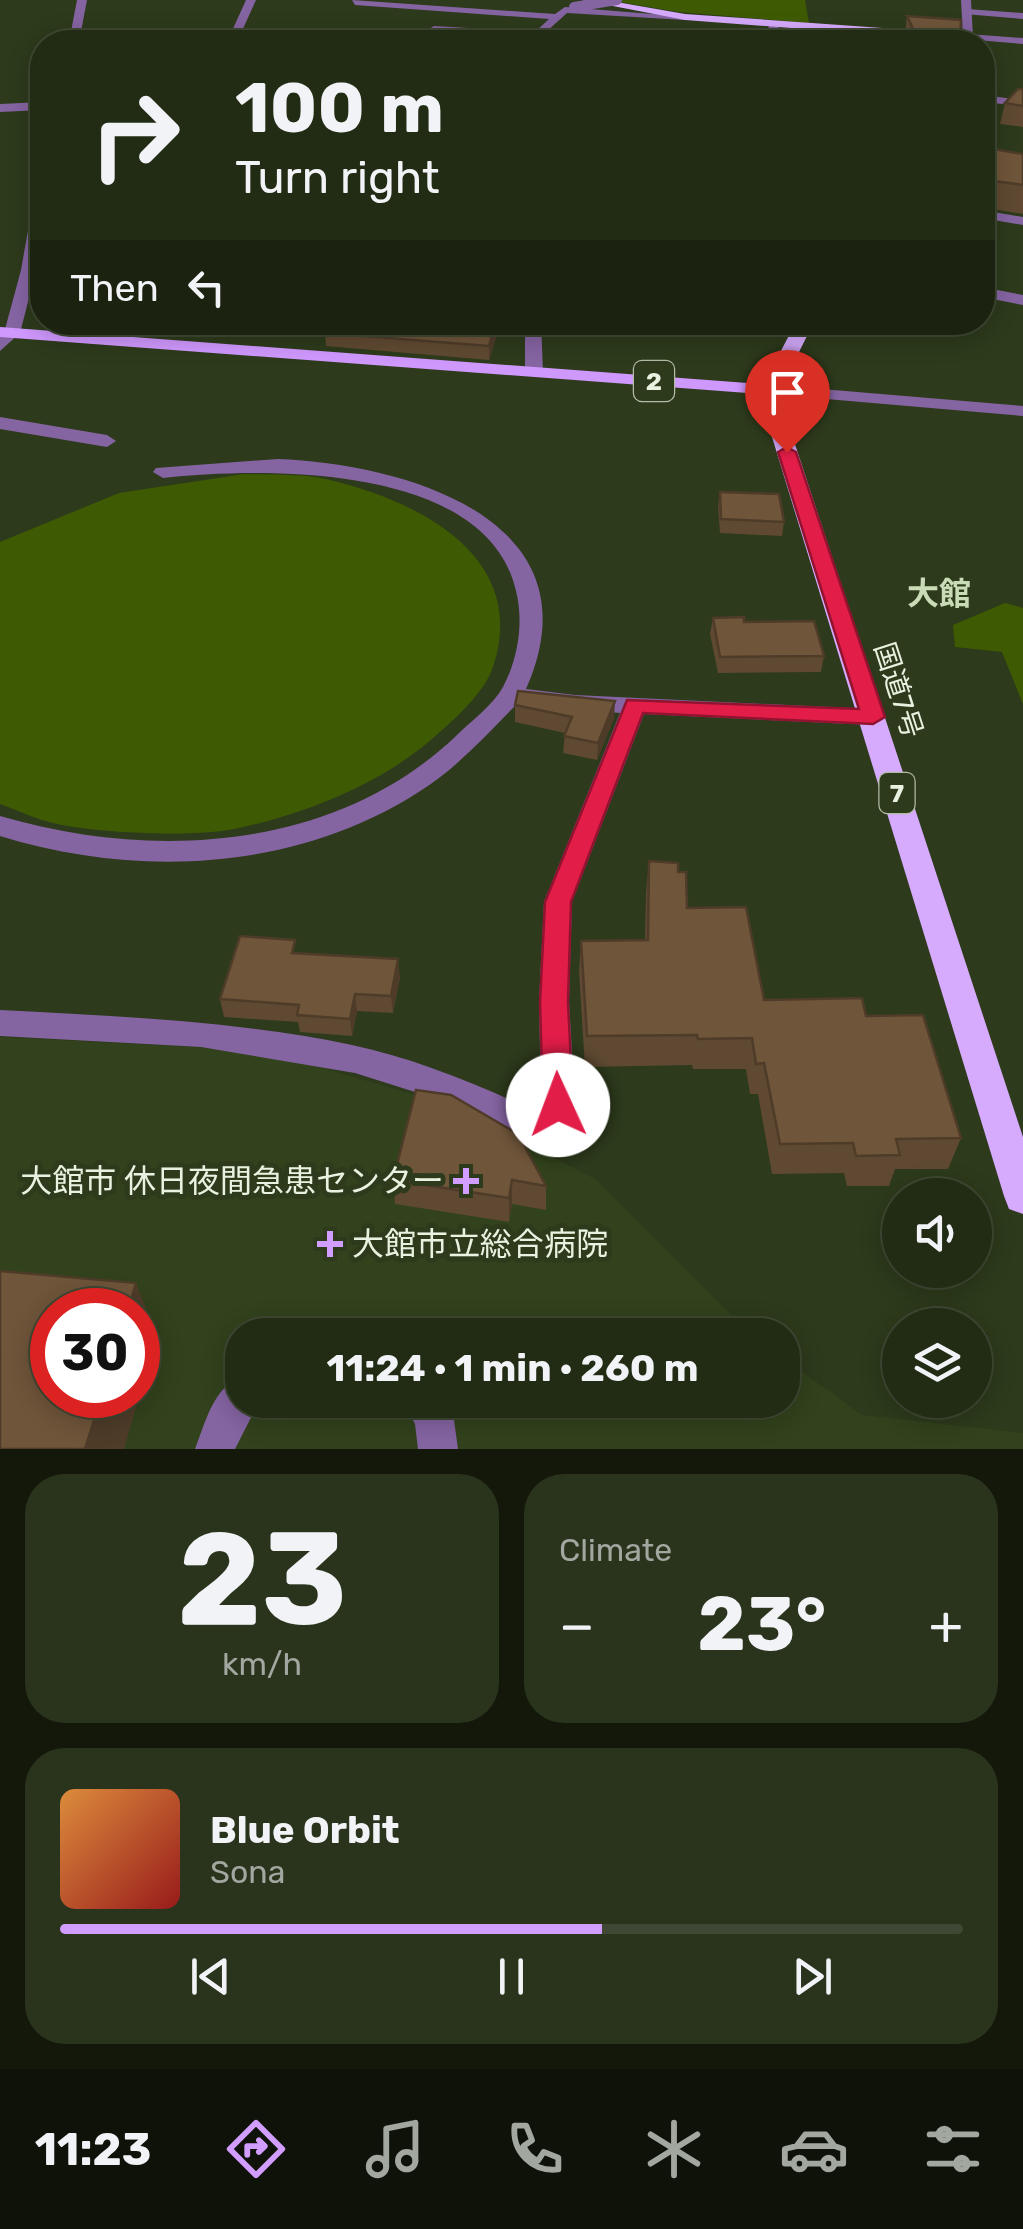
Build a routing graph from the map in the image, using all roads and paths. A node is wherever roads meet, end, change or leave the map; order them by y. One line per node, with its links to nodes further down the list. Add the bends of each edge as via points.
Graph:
1 (82, 0): 14 (street)
2 (252, 0): 15 (street)
3 (587, 0): 10 (highway)
4 (617, 0): 8 (street, bridge)
5 (354, 2): 6 (street)
6 (399, 6): 8 (street); 11 (street)
7 (966, 6): 9 (street)
8 (566, 12): 10 (street); 17 (street)
9 (1023, 16)
10 (685, 17): 12 (highway)
11 (380, 21)
12 (774, 24): 18 (street); 19 (highway)
13 (434, 29): 16 (street)
14 (76, 30)
15 (238, 30)
16 (444, 30)
17 (544, 30)
18 (773, 30)
19 (847, 30)
20 (995, 40): 21 (street)
21 (1023, 41)
22 (995, 100): 23 (street)
23 (1023, 103)
24 (30, 107): 25 (street)
25 (0, 108)
26 (995, 216): 27 (street)
27 (1023, 221)
28 (30, 270): 33 (street)
29 (995, 295): 30 (street)
30 (1023, 300)
31 (533, 335): 34 (street)
32 (796, 335): 35 (highway, 国道7号 / 7)
33 (4, 337): 34 (main road, 2)
34 (534, 372): 35 (main road, 2)
35 (774, 390): 36 (street); 42 (highway, 国道7号 / 7, via 775,414)
36 (1023, 410)
37 (0, 423): 38 (street)
38 (107, 441)
39 (163, 472): 40 (street, via 226,464 320,468 378,479 467,513 505,540 530,589 532,645)
40 (510, 695): 41 (street); 43 (street, via 420,779 318,825 216,851 176,854)
41 (635, 706): 42 (street); 44 (street, via 558,902 558,1105 538,1129 466,1094 355,1059 201,1034)
42 (873, 717): 45 (highway, 国道7号 / 7)
43 (0, 826)
44 (0, 1023)
45 (1013, 1134): 46 (highway, 国道7号 / 7)
46 (1023, 1196)
47 (227, 1418): 49 (street)
48 (433, 1418): 50 (street)
49 (216, 1449)
50 (438, 1449)

